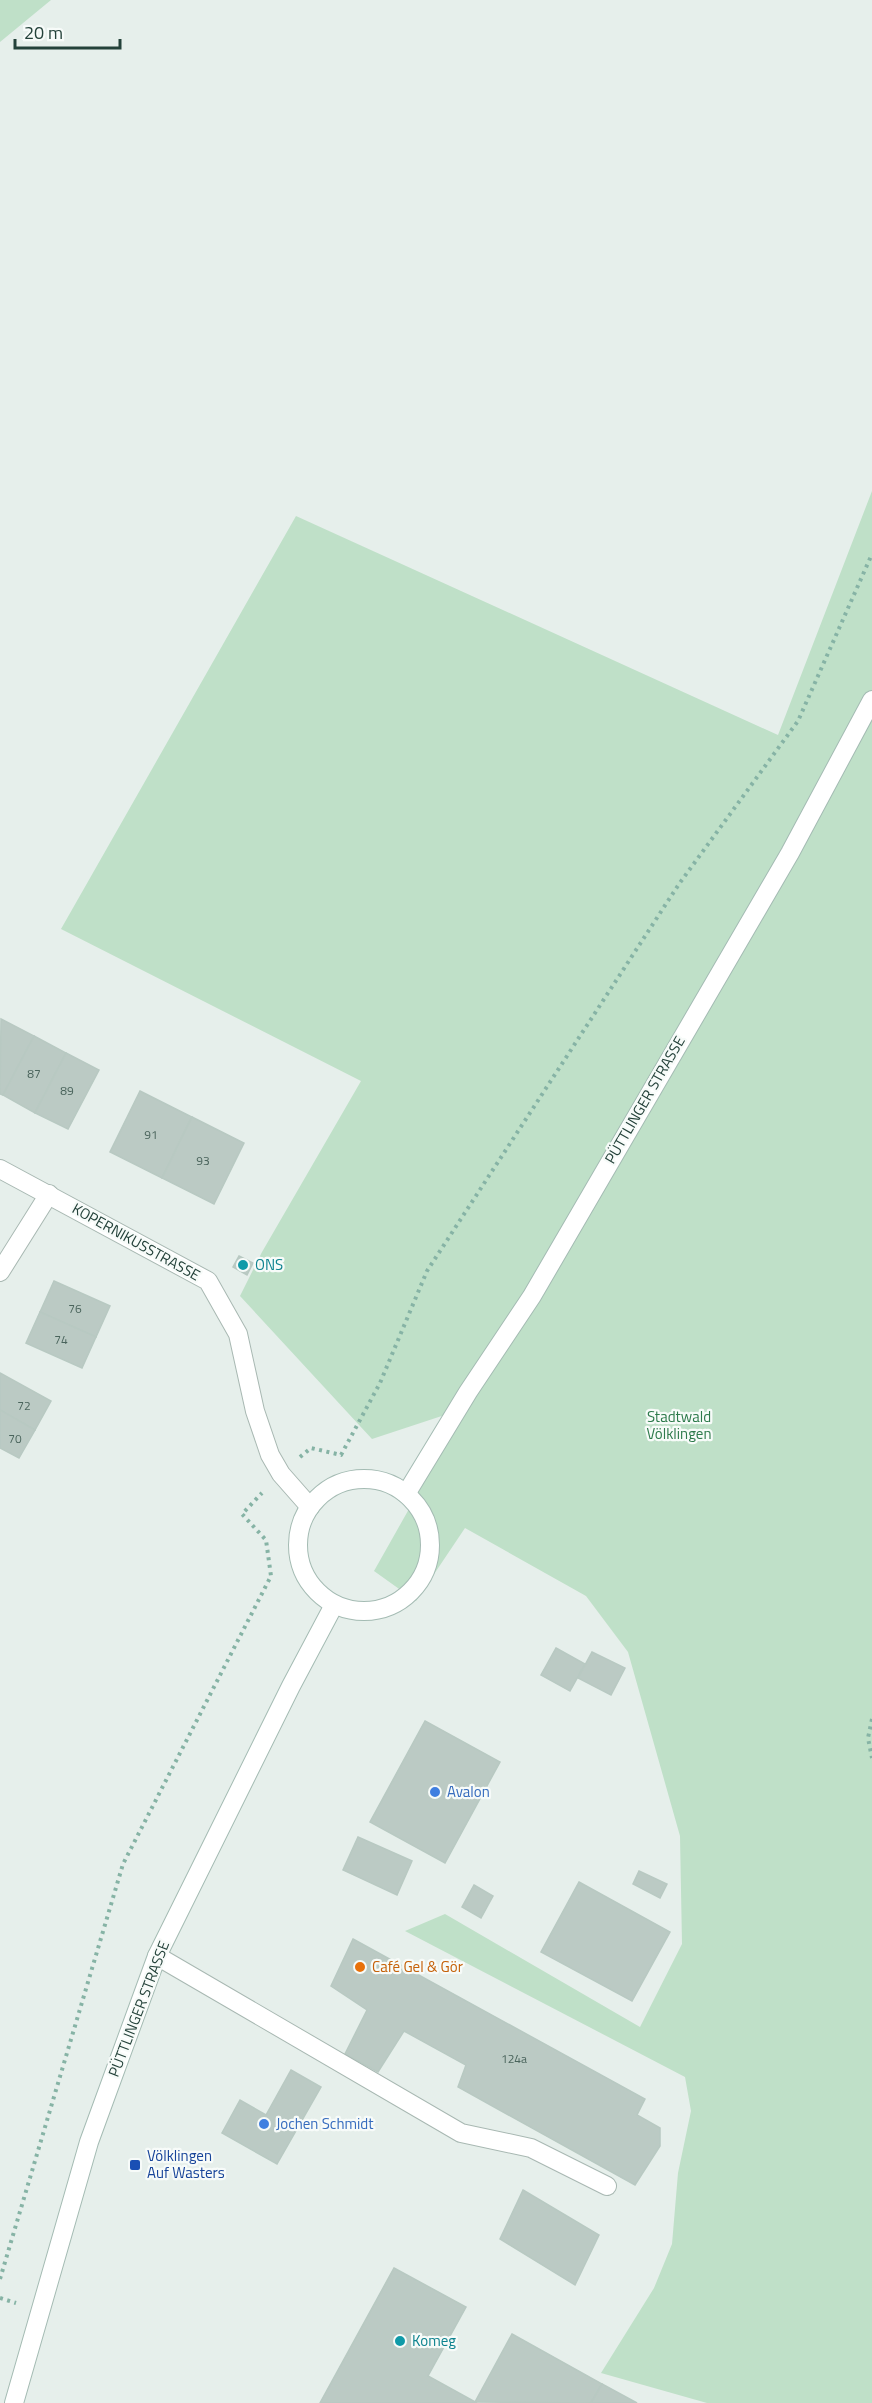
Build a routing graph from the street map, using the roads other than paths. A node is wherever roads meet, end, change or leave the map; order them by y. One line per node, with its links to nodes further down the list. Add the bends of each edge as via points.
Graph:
1 (872, 700): 5 (main road, PÜTTLINGER STRASSE, via 790,853 532,1296)
2 (0, 1169): 3 (main road, KOPERNIKUSSTRASSE)
3 (49, 1194): 4 (main road); 6 (main road, KOPERNIKUSSTRASSE, via 208,1281 238,1334 262,1434 280,1474)
4 (0, 1272)
5 (406, 1494): 6 (main road, via 387,1483 366,1479 344,1482 325,1491); 7 (main road, via 420,1510 429,1530 430,1551 425,1571 397,1603 377,1610 355,1611)
6 (310, 1507): 7 (main road, via 300,1527 298,1550 303,1572 316,1591)
7 (334, 1605): 8 (main road, PÜTTLINGER STRASSE)
8 (157, 1956): 9 (main road, via 461,2133 531,2148); 10 (main road, PÜTTLINGER STRASSE, via 89,2142)
9 (607, 2186)
10 (14, 2403)

